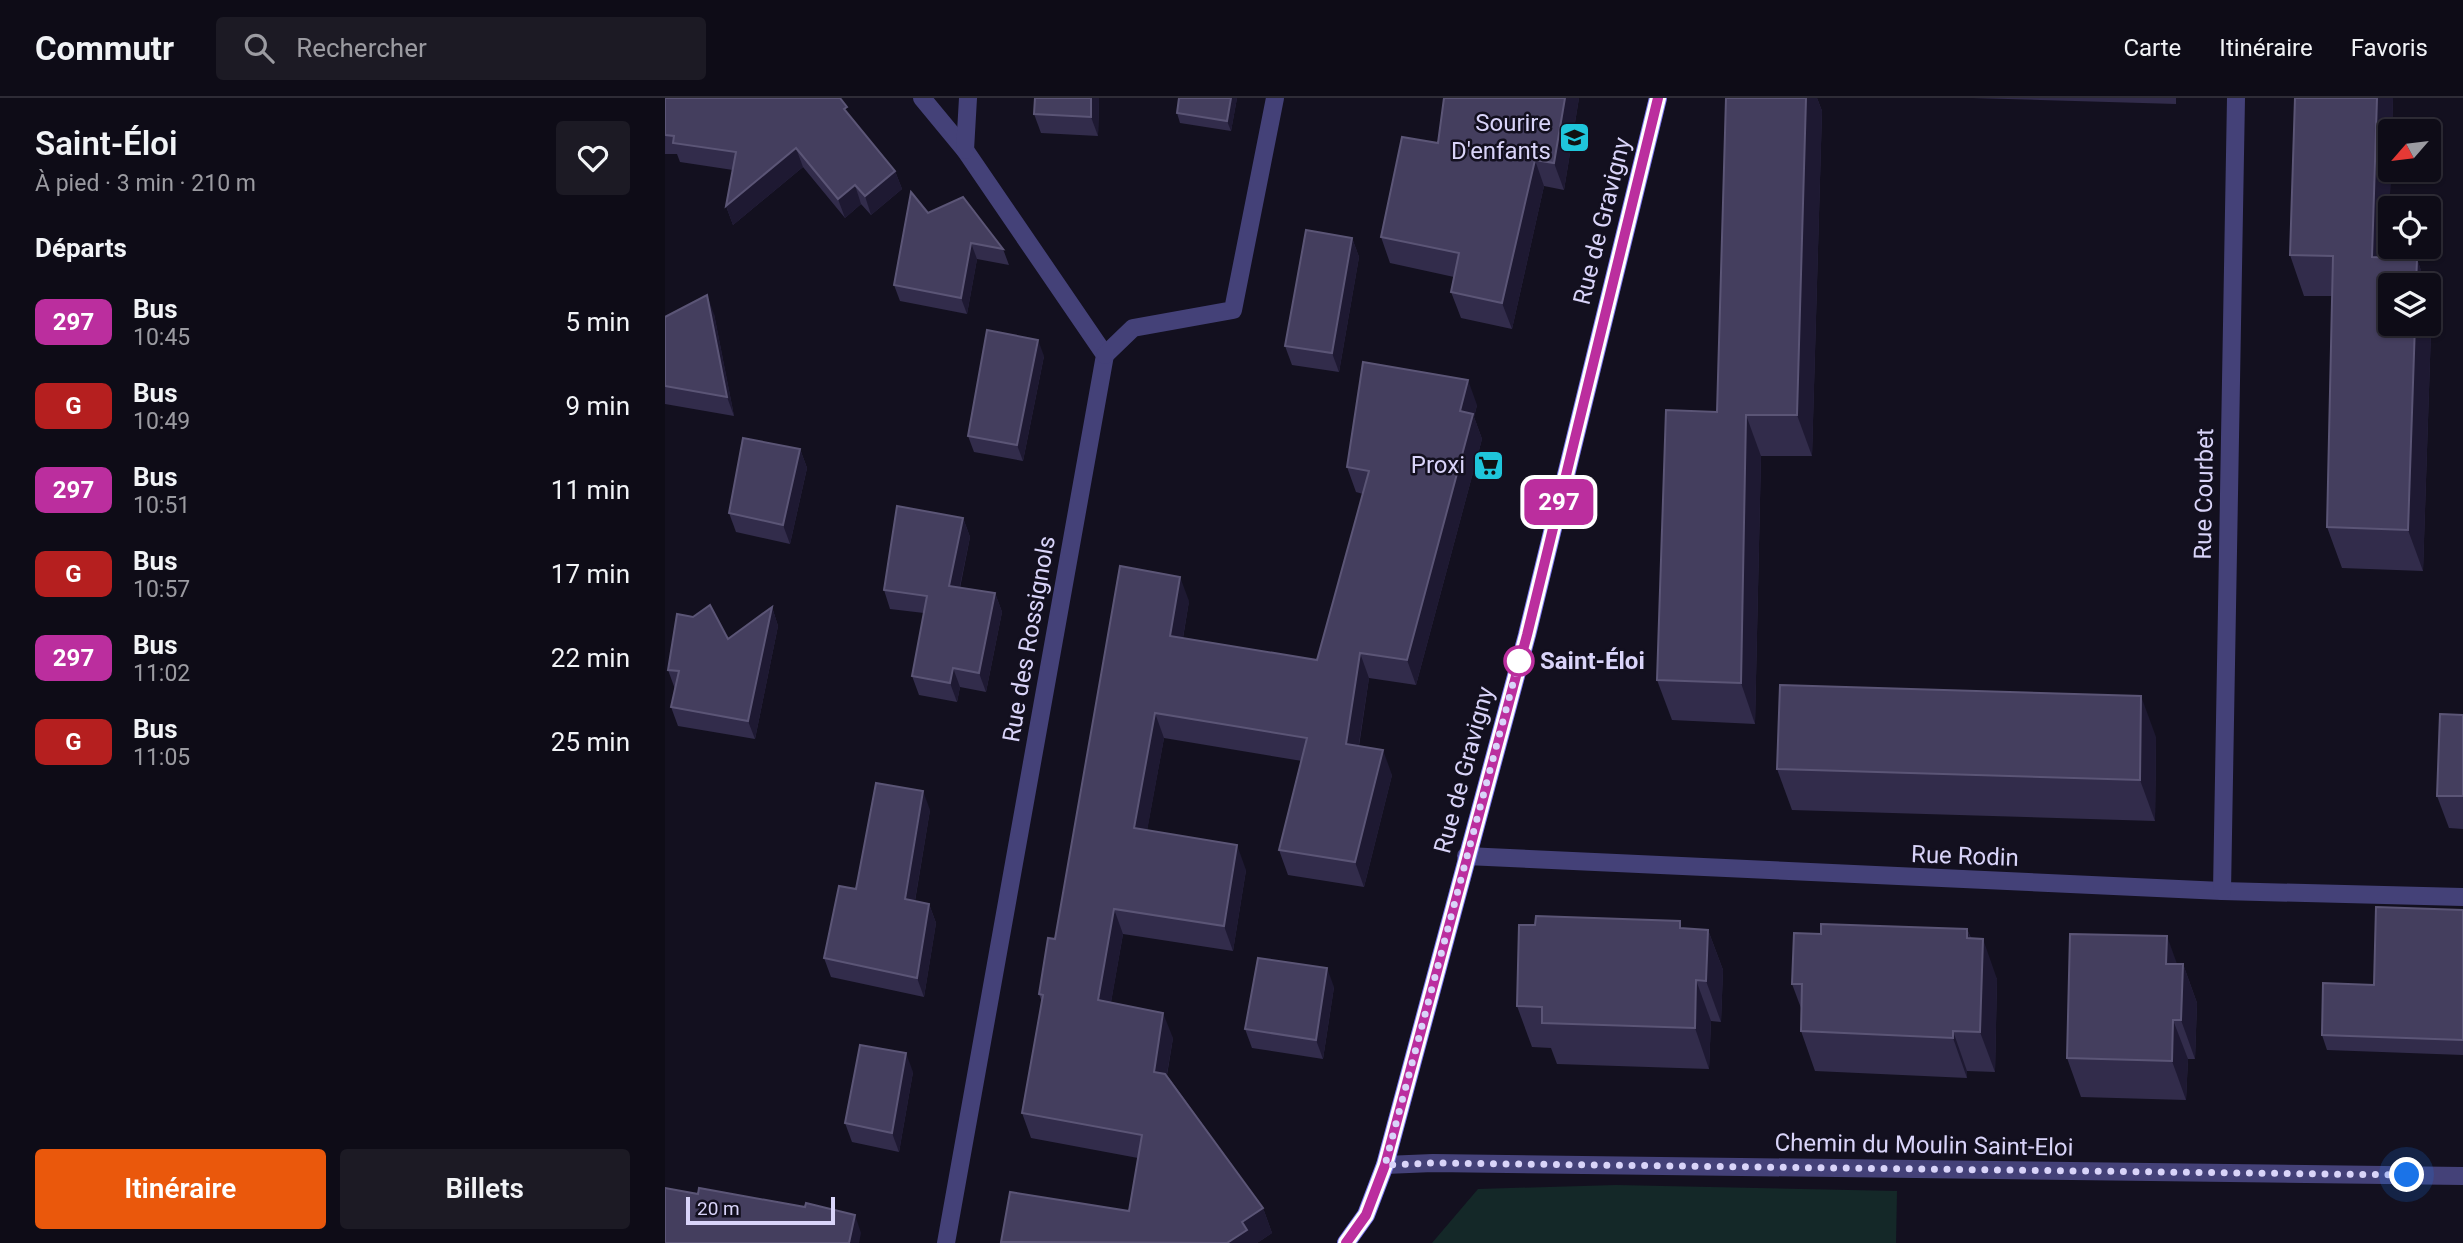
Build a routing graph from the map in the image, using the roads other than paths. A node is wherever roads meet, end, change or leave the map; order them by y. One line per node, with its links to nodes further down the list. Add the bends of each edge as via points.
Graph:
1 (922, 98): 6 (street)
2 (968, 98): 6 (street)
3 (1275, 98): 7 (street, via 1233,310 1133,328)
4 (1658, 98): 8 (street, Rue de Gravigny, via 1527,635)
5 (2236, 98): 9 (street, Rue Courbet)
6 (965, 150): 7 (street)
7 (1105, 355): 13 (street, Rue des Rossignols)
8 (1466, 856): 9 (street, Rue Rodin); 11 (street, Rue de Gravigny)
9 (2222, 891): 10 (street, Rue Rodin)
10 (2463, 897)
11 (1385, 1165): 12 (street, Chemin du Moulin Saint-Eloi); 14 (street, Rue de Gravigny, via 1366,1215)
12 (2463, 1176)
13 (946, 1243)
14 (1346, 1243)

